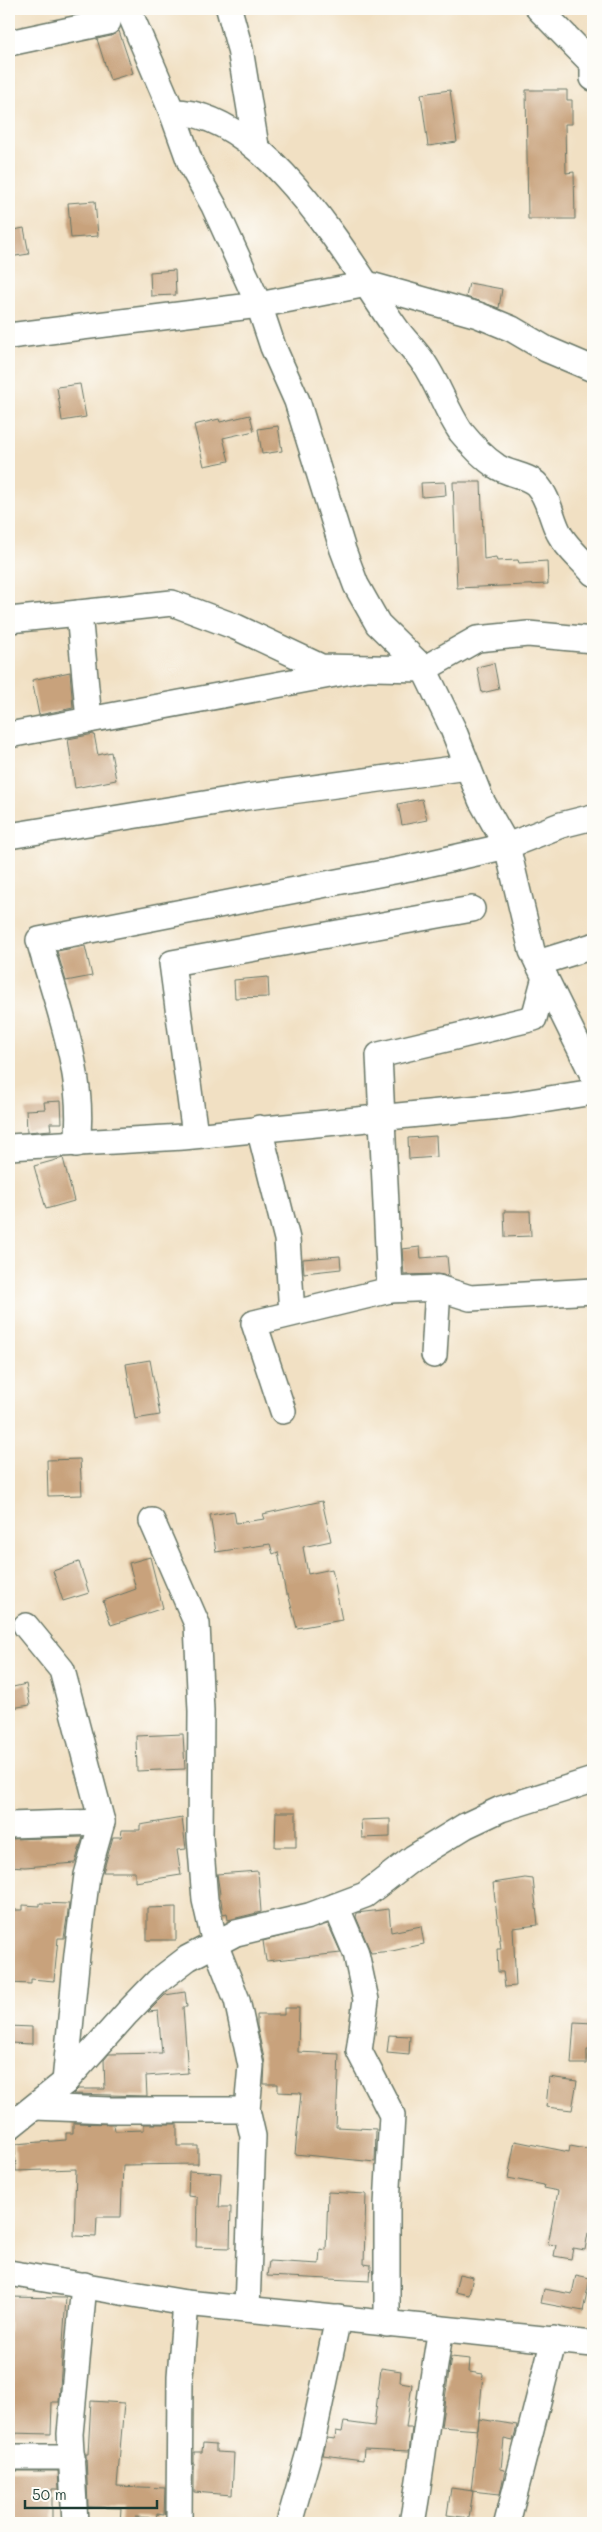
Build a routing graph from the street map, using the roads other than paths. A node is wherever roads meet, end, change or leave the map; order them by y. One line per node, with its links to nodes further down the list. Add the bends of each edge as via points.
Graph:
1 (229, 9): 7 (street, via 240,49)
2 (539, 9): 5 (street, via 593,64)
3 (114, 14): 4 (street); 6 (street)
4 (9, 43)
5 (593, 78)
6 (172, 112): 7 (street, via 220,123); 9 (street, via 190,165 214,206)
7 (256, 146): 8 (street, via 295,188)
8 (367, 284): 9 (street); 11 (street, via 478,315); 12 (street, via 396,328 424,362 463,434 496,467 536,484 560,534)
9 (259, 305): 10 (street); 17 (street, via 297,401 356,585 378,624)
10 (9, 336)
11 (593, 368)
12 (593, 573)
13 (79, 613): 14 (street); 16 (street, via 172,603 236,627 321,667); 18 (street)
14 (9, 620)
15 (593, 640): 17 (street, via 528,634 477,639)
16 (368, 668): 17 (street); 18 (street)
17 (424, 669): 20 (street)
18 (89, 720): 19 (street)
19 (9, 735)
20 (468, 767): 22 (street, via 247,797); 23 (street, via 481,800)
21 (593, 817): 23 (street, via 560,825)
22 (9, 836)
23 (507, 846): 26 (street, via 532,951); 32 (street, via 39,940 74,1066 80,1122)
24 (472, 908): 31 (street, via 172,963)
25 (593, 946): 26 (street)
26 (542, 970): 27 (street); 29 (street, via 534,1018 379,1055)
27 (593, 1075)
28 (593, 1092): 29 (street, via 511,1105)
29 (382, 1116): 30 (street); 35 (street)
30 (259, 1128): 31 (street); 37 (street, via 287,1239)
31 (195, 1135): 32 (street)
32 (77, 1144): 33 (street)
33 (9, 1146)
34 (438, 1288): 35 (street); 36 (street, via 470,1298); 38 (street)
35 (390, 1290): 37 (street)
36 (593, 1291)
37 (292, 1313): 39 (street, via 254,1323)
38 (434, 1355)
39 (283, 1411)
40 (152, 1521): 46 (street, via 197,1624 201,1711 200,1837 204,1900)
41 (26, 1626): 43 (street, via 62,1670)
42 (593, 1780): 45 (street, via 501,1809 466,1826 413,1858 365,1894)
43 (102, 1822): 44 (street); 47 (street, via 87,1875)
44 (9, 1825)
45 (336, 1906): 46 (street, via 309,1916 236,1933); 56 (street, via 356,1953 366,2000 359,2051 392,2115)
46 (215, 1944): 47 (street, via 188,1958 158,1981); 49 (street, via 237,2000 251,2066)
47 (65, 2082): 48 (street)
48 (34, 2107): 49 (street); 50 (street)
49 (247, 2110): 54 (street, via 253,2136)
50 (9, 2128)
51 (9, 2273): 52 (street)
52 (84, 2285): 53 (street); 61 (street, via 70,2434)
53 (186, 2303): 54 (street); 63 (street, via 180,2376)
54 (247, 2309): 55 (street)
55 (338, 2318): 56 (street); 64 (street, via 312,2442)
56 (387, 2324): 57 (street)
57 (441, 2329): 58 (street); 65 (street)
58 (554, 2339): 59 (street); 66 (street)
59 (593, 2344)
60 (9, 2457): 61 (street)
61 (72, 2457): 62 (street)
62 (75, 2523)
63 (179, 2523)
64 (289, 2523)
65 (412, 2523)
66 (507, 2523)

